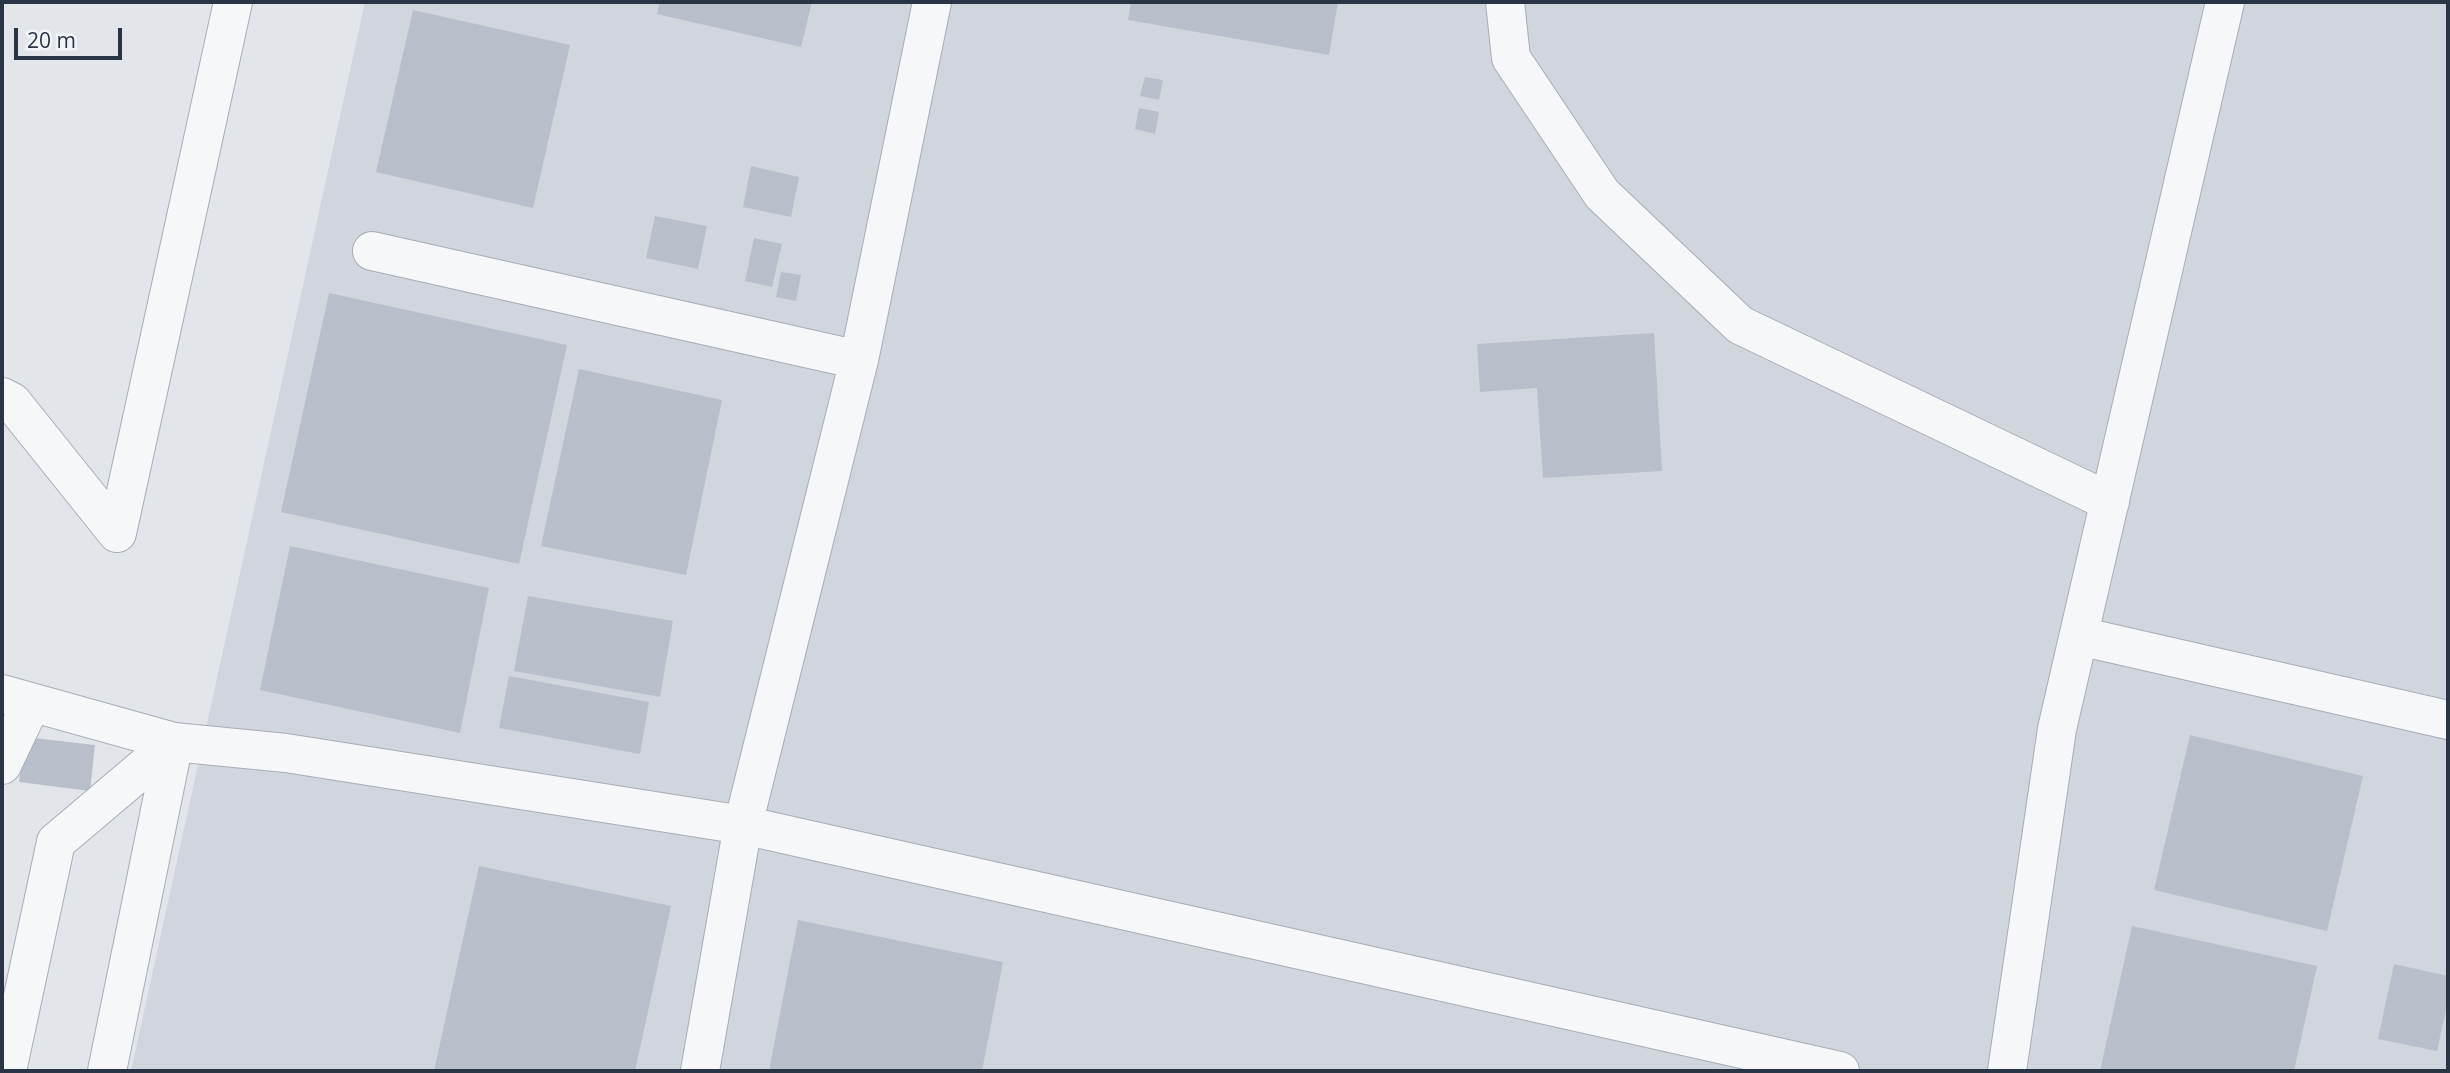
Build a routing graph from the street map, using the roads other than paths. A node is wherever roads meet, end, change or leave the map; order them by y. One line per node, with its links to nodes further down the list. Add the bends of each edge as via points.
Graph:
1 (233, 2): 7 (street, via 117,533 12,402)
2 (932, 2): 6 (street)
3 (1505, 2): 8 (street, via 1511,58 1602,194 1740,325)
4 (2225, 2): 8 (street)
5 (372, 251): 6 (street)
6 (859, 360): 14 (street)
7 (2, 397)
8 (2110, 502): 9 (street)
9 (2079, 636): 11 (street); 19 (street, via 2057,729)
10 (17, 699): 12 (street); 13 (street)
11 (2448, 720)
12 (174, 742): 14 (street, via 286,753); 15 (street, via 56,842); 16 (street)
13 (2, 765)
14 (743, 825): 17 (street); 18 (street)
15 (6, 1071)
16 (107, 1071)
17 (701, 1071)
18 (1840, 1071)
19 (2007, 1071)

